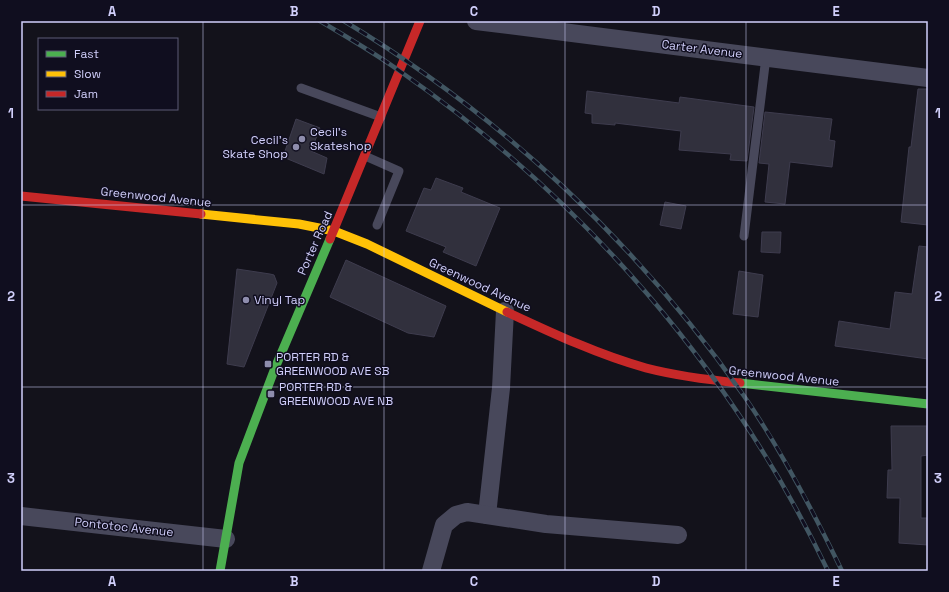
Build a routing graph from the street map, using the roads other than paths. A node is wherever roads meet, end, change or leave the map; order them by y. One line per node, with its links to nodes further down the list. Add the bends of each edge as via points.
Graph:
1 (420, 21): 6 (street, Porter Road)
2 (476, 21): 3 (street, Carter Avenue)
3 (766, 57): 4 (street, Carter Avenue); 11 (lane)
4 (928, 78)
5 (301, 88): 6 (lane)
6 (382, 117): 7 (street, Porter Road)
7 (366, 156): 9 (lane, via 399,171); 10 (street, Porter Road)
8 (21, 196): 10 (street, Greenwood Avenue, via 299,224)
9 (377, 225)
10 (334, 231): 12 (street, Greenwood Avenue, via 367,244); 17 (street, Porter Road, via 275,368 239,463)
11 (744, 236)
12 (505, 310): 13 (street, Greenwood Avenue, via 608,356 647,368 709,380); 14 (street, via 501,388)
13 (928, 404)
14 (487, 515): 16 (street, via 546,524); 19 (street, via 467,512 456,515 444,525)
15 (21, 516): 17 (street, Pontotoc Avenue)
16 (678, 535)
17 (226, 539): 18 (street, Porter Road)
18 (220, 571)
19 (431, 571)

